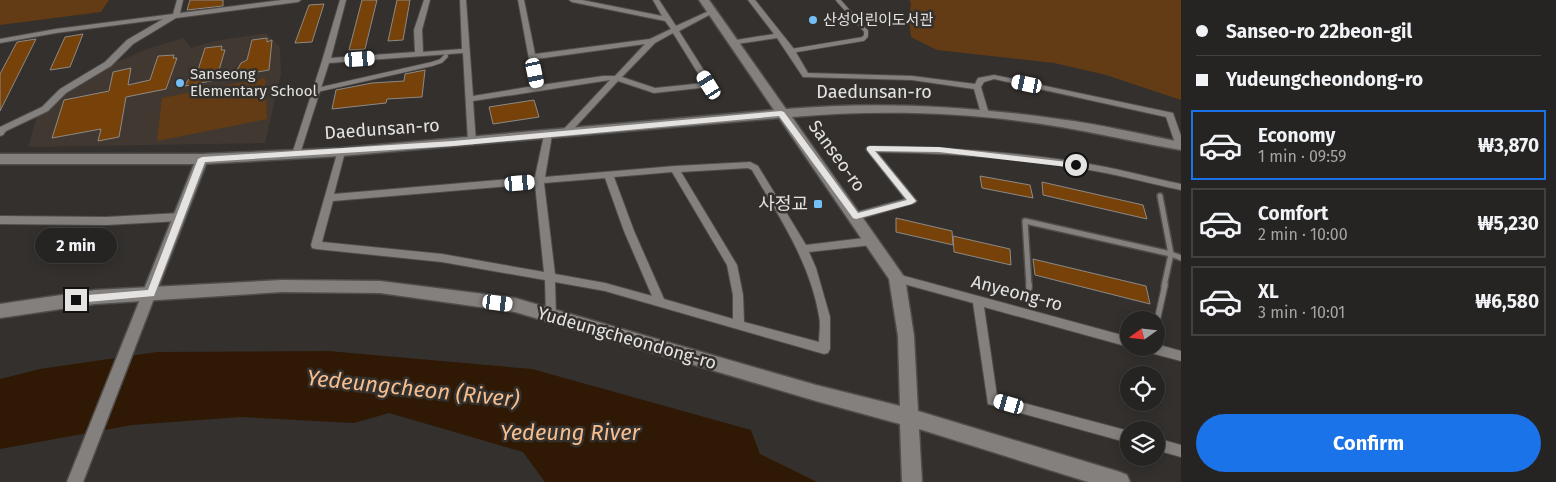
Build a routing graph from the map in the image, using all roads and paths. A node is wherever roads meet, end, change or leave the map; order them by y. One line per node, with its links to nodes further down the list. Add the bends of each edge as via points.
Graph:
1 (180, 0): 13 (street)
2 (298, 0): 13 (street)
3 (343, 0): 25 (street)
4 (426, 0): 22 (street, via 418,30)
5 (463, 0): 20 (street)
6 (521, 0): 24 (street)
7 (572, 0): 14 (street)
8 (656, 0): 14 (street)
9 (704, 0): 12 (main road, Sanseo-ro)
10 (751, 0): 16 (street)
11 (838, 0): 21 (lane, via 866,31 866,36)
12 (711, 12): 15 (street); 19 (main road, Sanseo-ro)
13 (176, 15): 17 (street); 33 (street, via 130,42 108,64 63,91 45,109)
14 (667, 19): 15 (street)
15 (674, 30): 18 (street); 26 (street, via 709,85 654,91)
16 (779, 35): 19 (street); 21 (street)
17 (0, 41)
18 (652, 41): 24 (street); 26 (street)
19 (733, 43): 31 (main road, Sanseo-ro)
20 (466, 51): 22 (street); 30 (street)
21 (791, 51): 27 (street, via 806,75 912,78)
22 (419, 55): 25 (street)
23 (446, 56): 29 (lane, via 441,62)
24 (531, 57): 28 (street)
25 (326, 61): 29 (street)
26 (617, 78): 28 (street); 34 (street)
27 (977, 87): 32 (street); 37 (street, via 980,80 994,77 1170,115)
28 (538, 89): 30 (street)
29 (317, 90): 39 (street)
30 (469, 99): 36 (street)
31 (781, 113): 32 (main road, Daedunsan-ro, via 890,108); 34 (main road, Daedunsan-ro); 48 (main road, Sanseo-ro)
32 (985, 114): 37 (main road, Daedunsan-ro, via 1060,123)
33 (0, 133)
34 (564, 133): 35 (main road, Daedunsan-ro)
35 (548, 135): 36 (main road, Daedunsan-ro); 44 (street)
36 (472, 142): 38 (main road, Daedunsan-ro)
37 (1180, 146)
38 (341, 152): 39 (main road, Daedunsan-ro); 47 (street)
39 (296, 154): 41 (main road, Daedunsan-ro)
40 (0, 159): 41 (main road, Daedunsan-ro)
41 (202, 159): 49 (street)
42 (676, 169): 43 (street); 52 (street, via 750,165 755,168); 64 (street, via 732,265 738,294)
43 (609, 175): 44 (street); 60 (street)
44 (538, 182): 47 (street); 55 (street)
45 (1181, 187): 48 (street, via 1094,168 1019,158 939,150 870,149 912,201)
46 (1160, 196): 53 (lane)
47 (330, 198): 55 (street, via 316,245 442,258)
48 (856, 216): 51 (main road, Sanseo-ro)
49 (180, 217): 50 (street, via 106,221); 58 (street)
50 (0, 220)
51 (872, 241): 52 (street); 56 (main road, Sanseo-ro)
52 (803, 249): 64 (street, via 825,318 824,349)
53 (1172, 254): 54 (lane); 57 (lane, via 1025,221); 62 (lane)
54 (1181, 258)
55 (550, 276): 60 (street); 63 (street)
56 (897, 278): 59 (street, Anyeong-ro); 68 (main road, Sanseo-ro, via 906,336)
57 (1029, 288)
58 (151, 293): 61 (main road, Yudeungcheondong-ro, via 96,297); 63 (main road, Yudeungcheondong-ro, via 282,286 380,287 515,305); 72 (street)
59 (978, 301): 65 (street, Anyeong-ro); 69 (street, via 992,400)
60 (660, 302): 64 (street)
61 (0, 311)
62 (1159, 311)
63 (551, 317): 68 (main road, Yudeungcheondong-ro)
64 (738, 324)
65 (1120, 340)
66 (1165, 352): 67 (street)
67 (1181, 356)
68 (911, 418): 73 (main road, Sanseo-ro); 74 (main road, Yudeungcheondong-ro)
69 (1120, 435)
70 (1165, 447): 71 (street)
71 (1181, 451)
72 (75, 482)
73 (912, 482)
74 (1120, 482)

